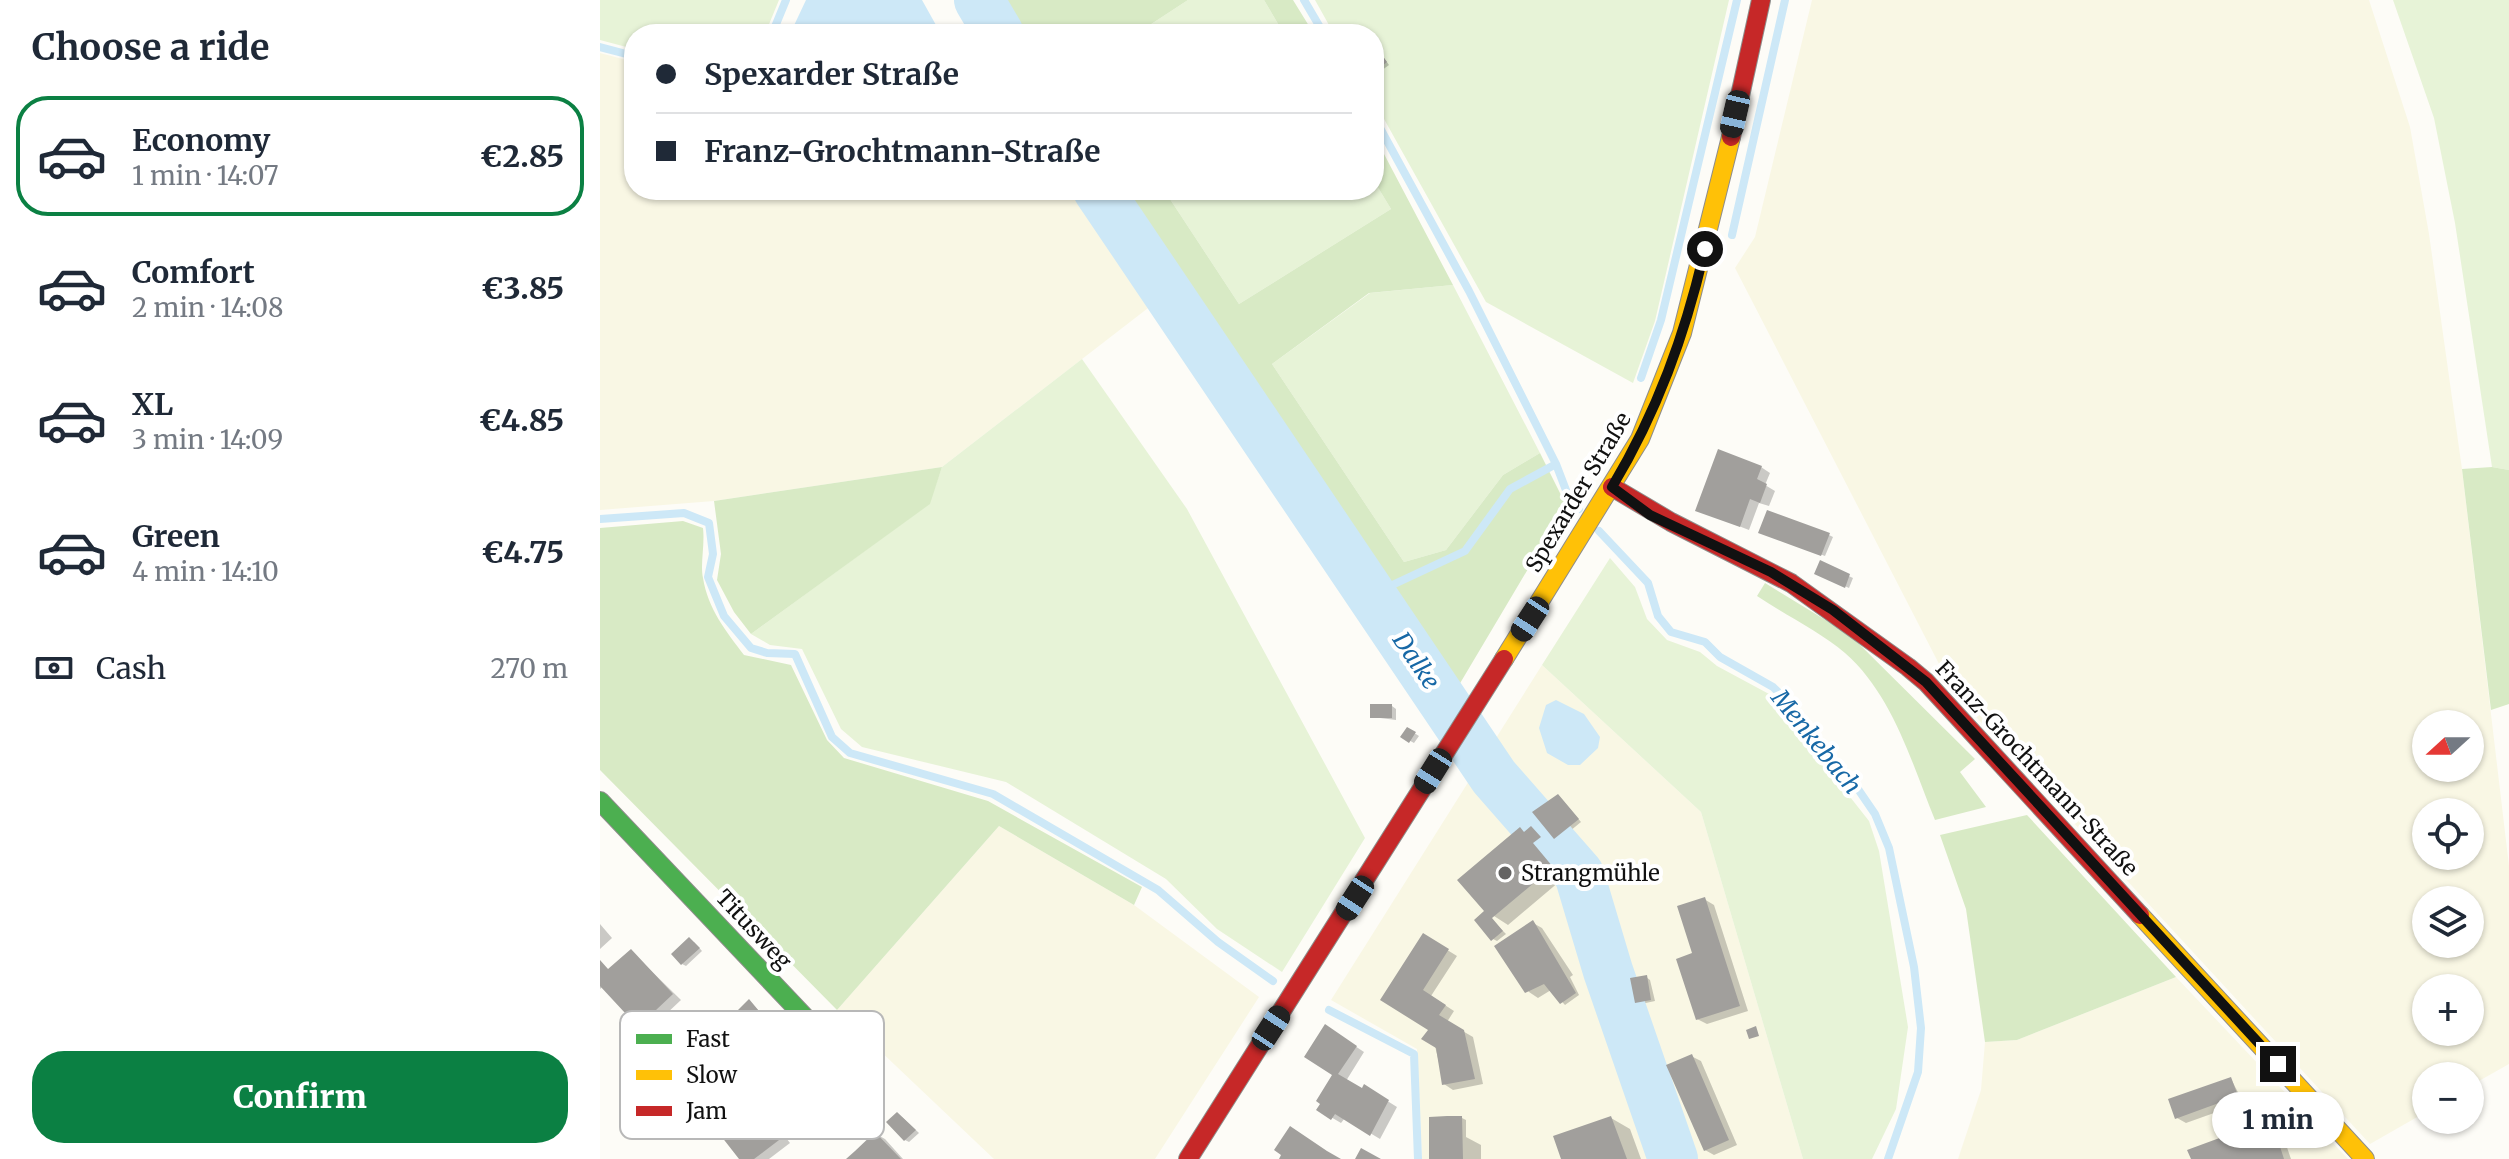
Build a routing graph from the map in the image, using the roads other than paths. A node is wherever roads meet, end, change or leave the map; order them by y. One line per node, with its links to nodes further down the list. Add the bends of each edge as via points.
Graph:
1 (1761, 0): 2 (street, Spexarder Straße, via 1679,347 1640,439)
2 (1608, 493): 5 (street, Spexarder Straße); 6 (street, Franz-Grochtmann-Straße, via 1771,572 1830,608 1926,682)
3 (600, 801): 4 (street, Titusweg)
4 (799, 1011)
5 (1188, 1159)
6 (2365, 1159)

